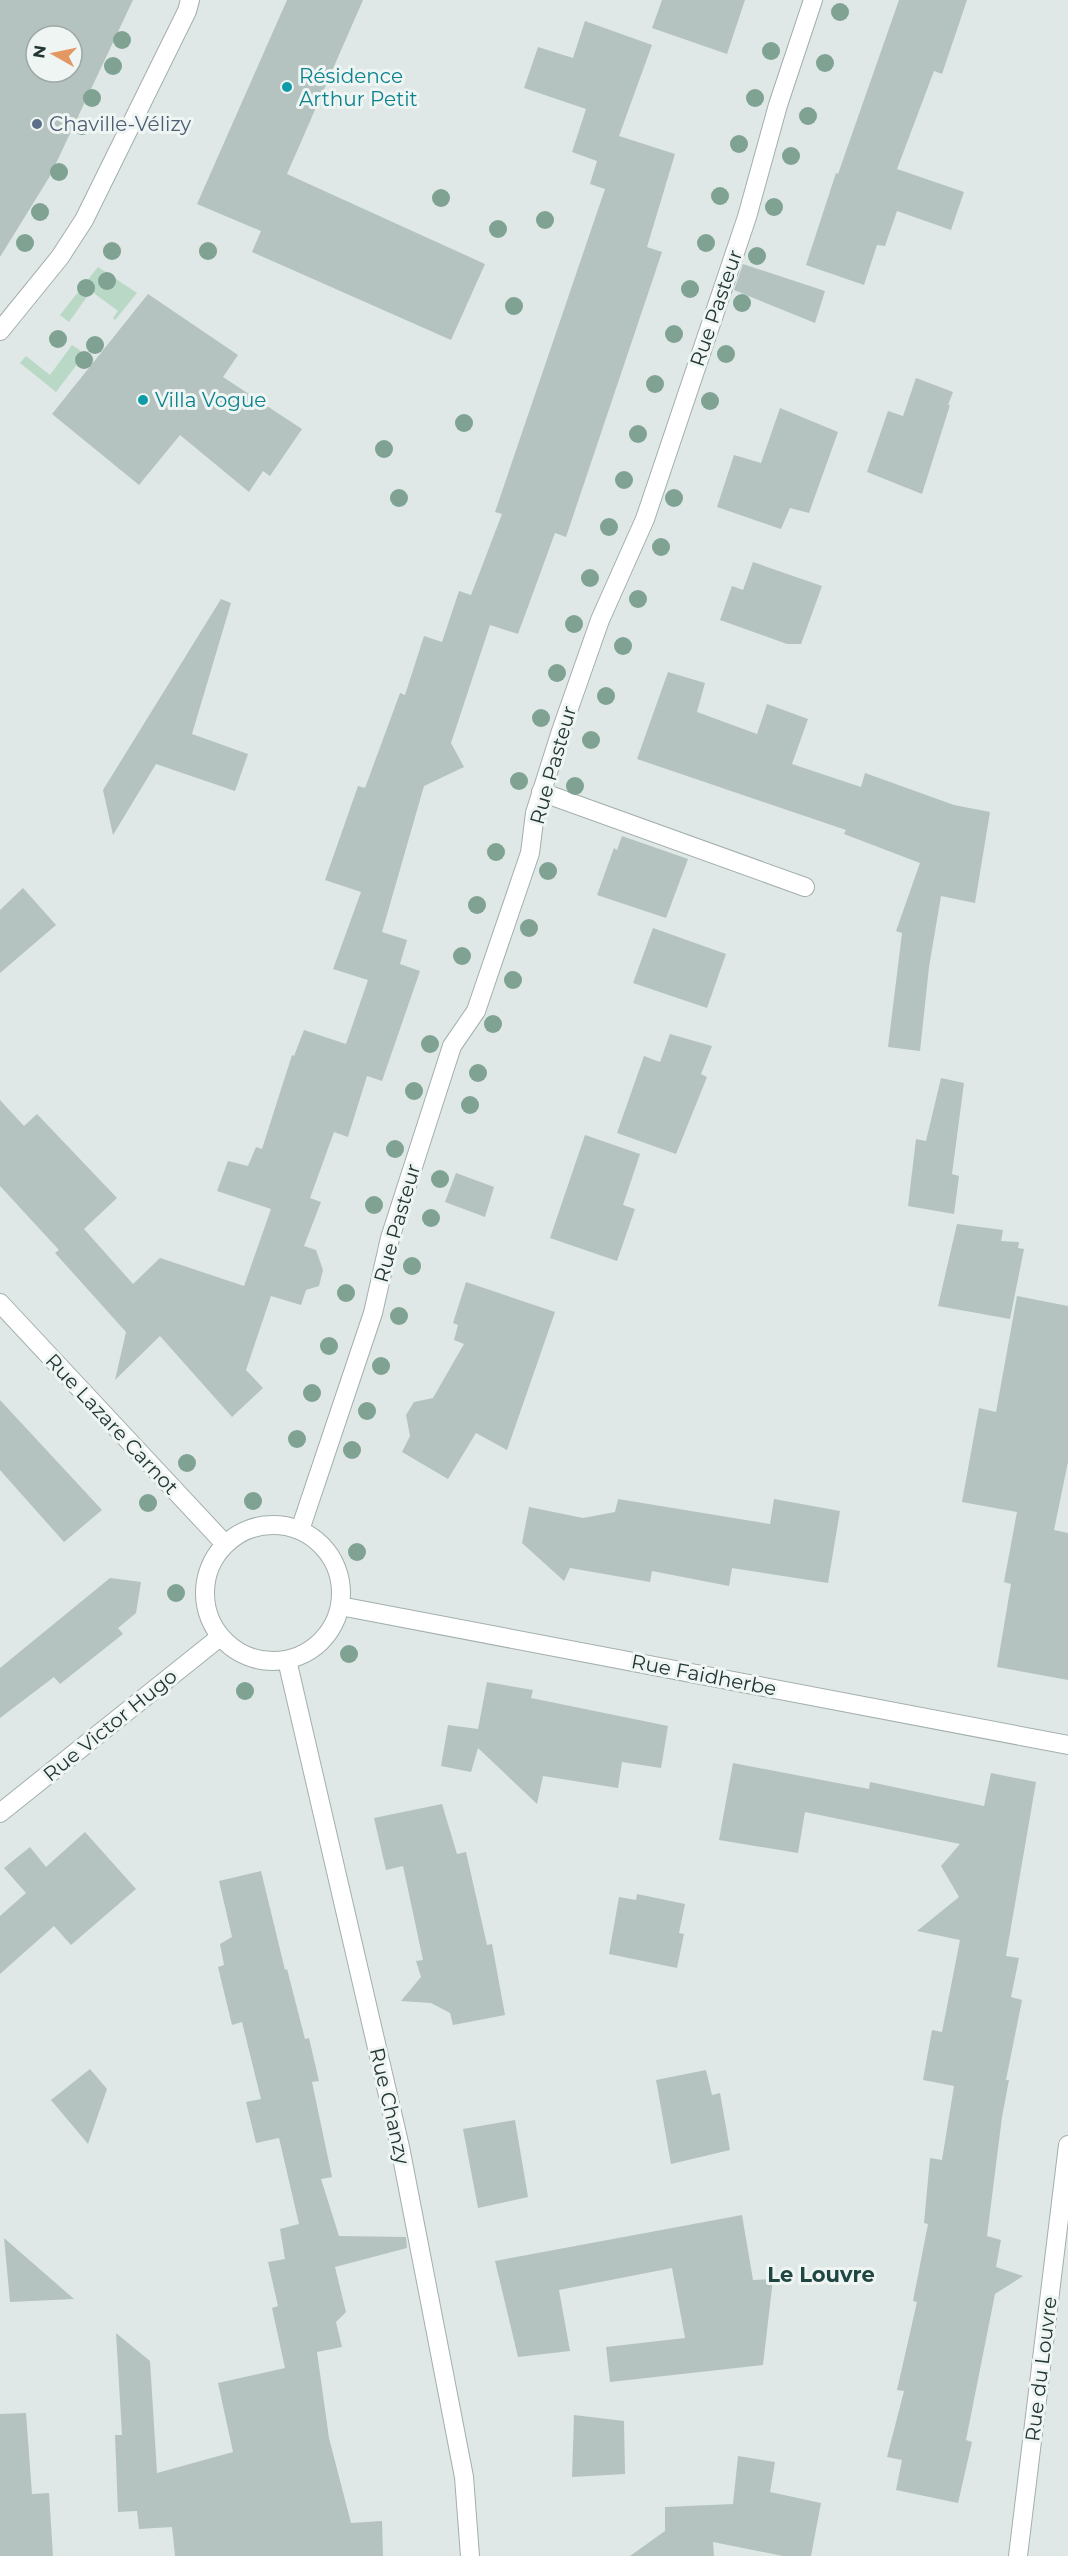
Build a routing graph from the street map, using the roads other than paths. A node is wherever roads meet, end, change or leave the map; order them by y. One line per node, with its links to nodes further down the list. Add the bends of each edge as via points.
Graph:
1 (190, 0): 3 (street, via 84,220 60,257)
2 (813, 0): 4 (street, Rue Pasteur, via 743,228 645,519 600,620)
3 (0, 331)
4 (541, 792): 5 (street); 7 (street, Rue Pasteur, via 530,853 476,1011 452,1046 390,1238 373,1313)
5 (805, 887)
6 (0, 1303): 8 (street, Rue Lazare Carnot)
7 (300, 1530): 8 (street, via 281,1525 261,1526 242,1532); 9 (street, via 316,1540 337,1569 342,1588)
8 (225, 1544): 10 (street, via 206,1579 205,1599)
9 (340, 1606): 11 (street, via 322,1642 306,1654); 12 (street, Rue Faidherbe)
10 (220, 1637): 11 (street, via 233,1650 250,1658 268,1662); 13 (street, Rue Victor Hugo)
11 (287, 1660): 15 (street, Rue Chanzy, via 400,2147 464,2477)
12 (1068, 1745)
13 (0, 1813)
14 (1068, 2145): 16 (street, Rue du Louvre)
15 (470, 2556)
16 (1018, 2556)

